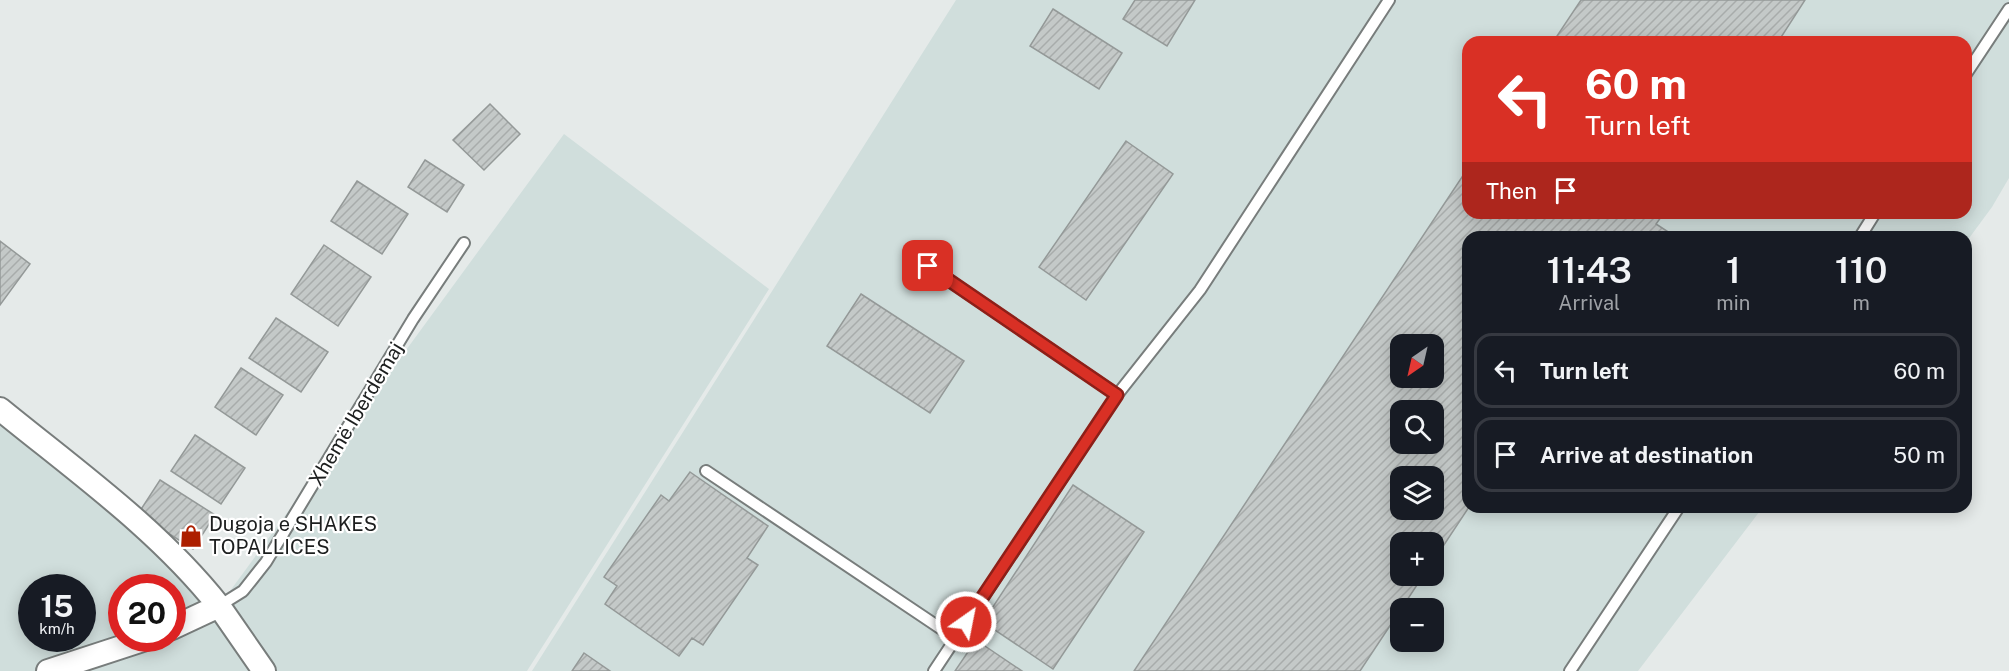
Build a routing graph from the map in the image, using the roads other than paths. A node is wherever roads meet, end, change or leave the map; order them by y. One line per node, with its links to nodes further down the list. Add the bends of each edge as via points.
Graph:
1 (1389, 0): 6 (lane, via 1200,290)
2 (2009, 9): 3 (lane)
3 (1972, 65)
4 (464, 243): 10 (lane, Xhemë Iberdemaj, via 413,319 266,562 243,591)
5 (928, 266): 6 (lane)
6 (1117, 395): 12 (lane)
7 (0, 409): 10 (street, via 142,525 192,572)
8 (705, 471): 12 (lane)
9 (1675, 513): 17 (lane)
10 (219, 606): 11 (street, Xhemë Iberdemaj); 15 (street)
11 (186, 621)
12 (956, 638): 16 (lane)
13 (108, 651): 14 (street)
14 (48, 671)
15 (264, 671)
16 (934, 671)
17 (1570, 671)

